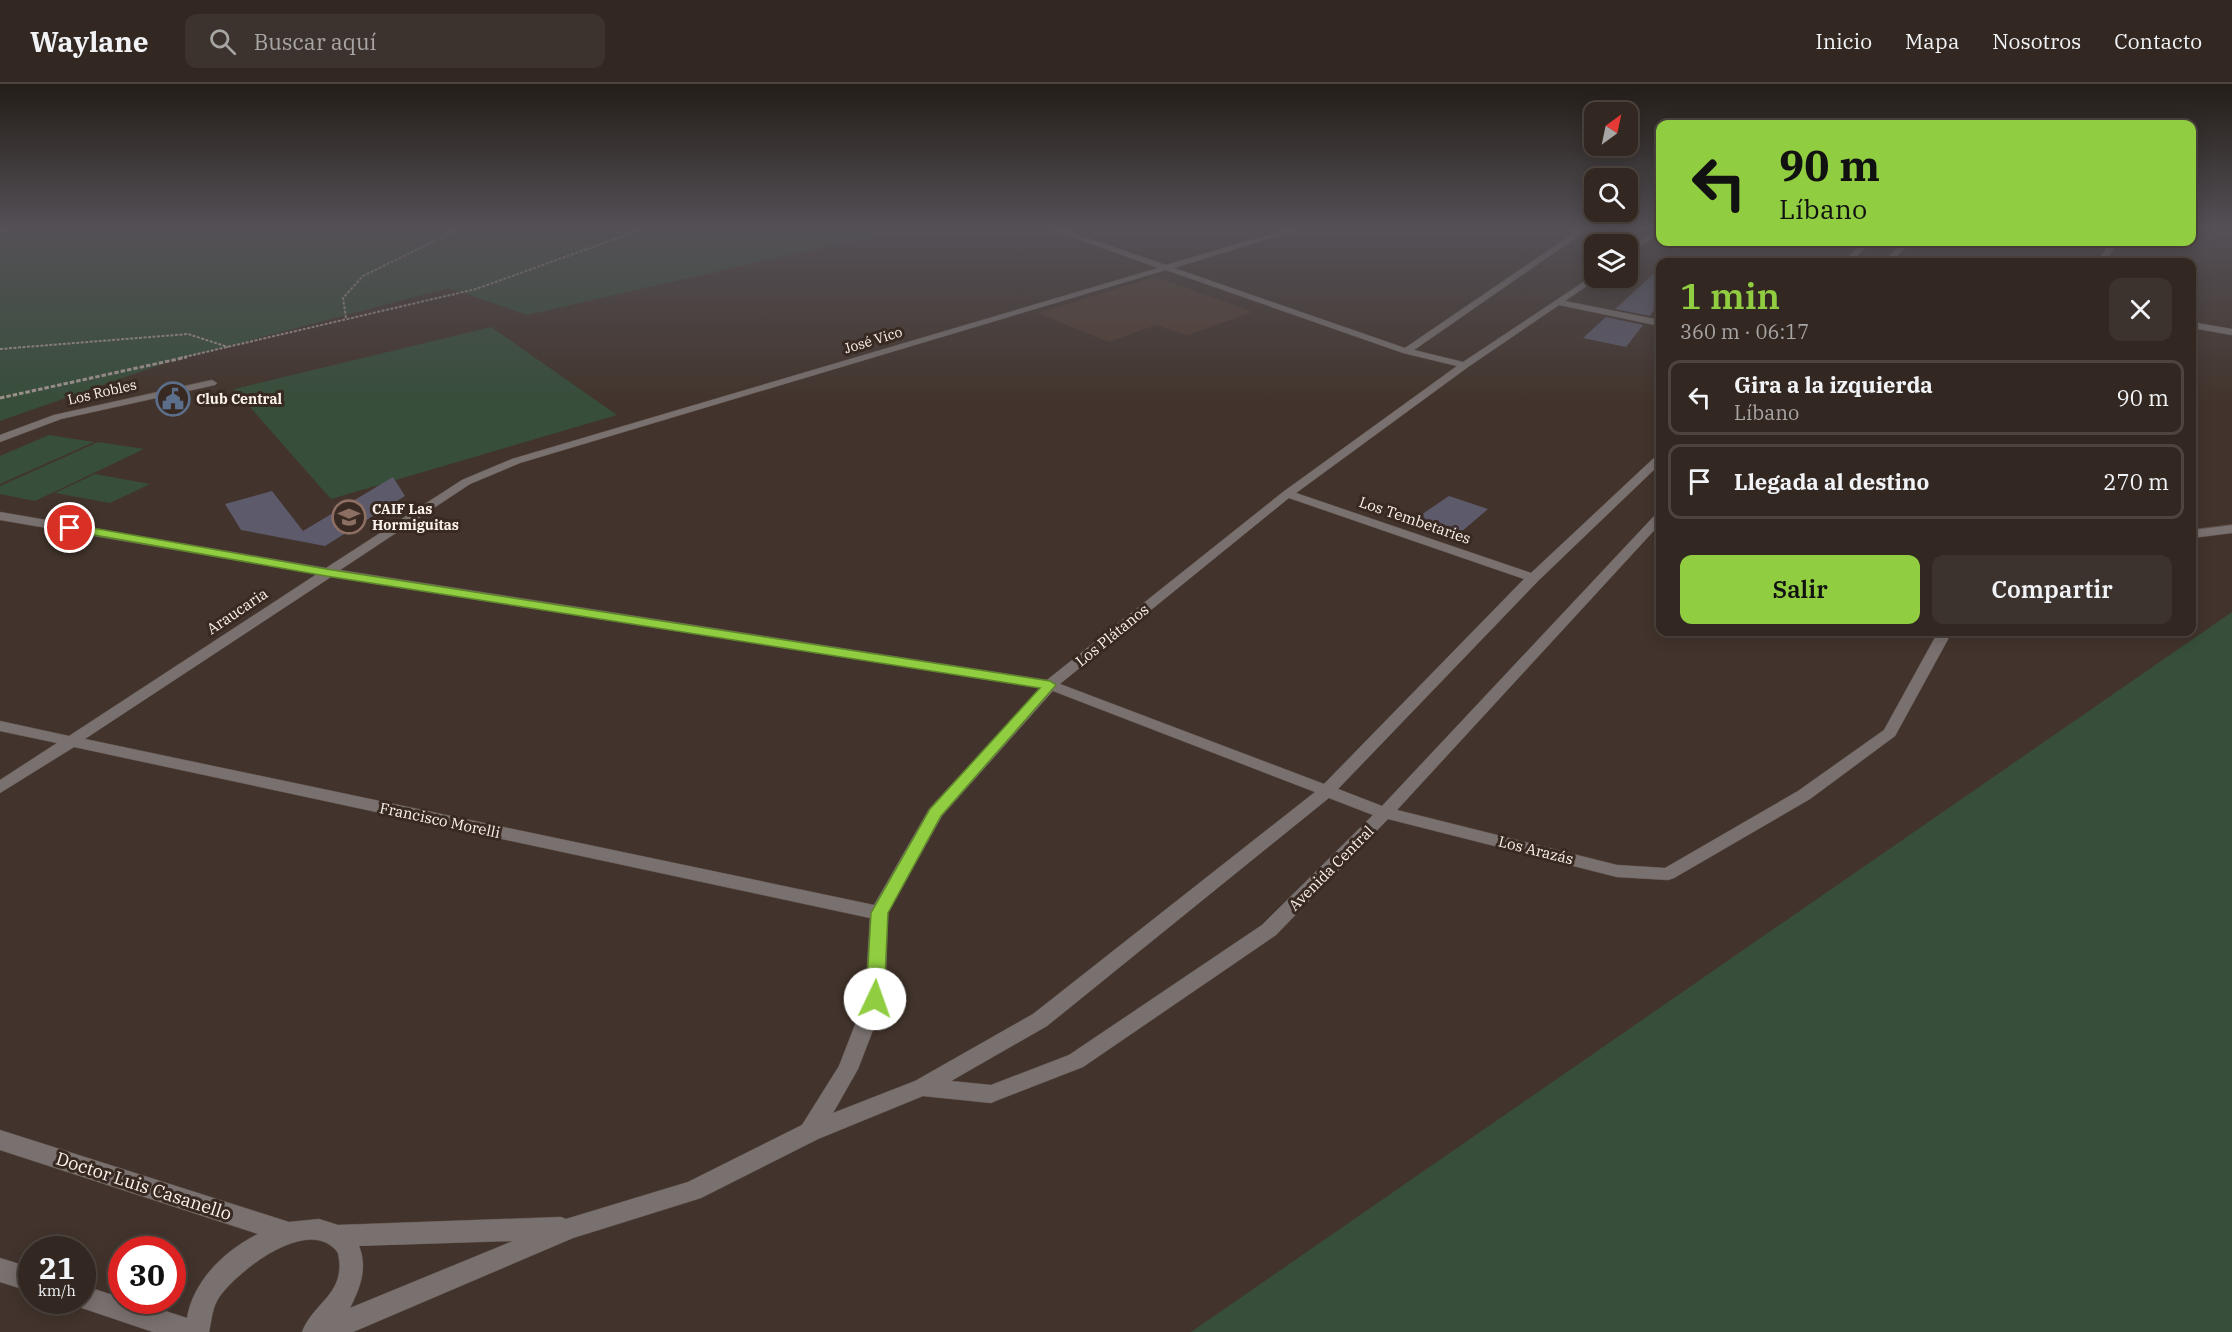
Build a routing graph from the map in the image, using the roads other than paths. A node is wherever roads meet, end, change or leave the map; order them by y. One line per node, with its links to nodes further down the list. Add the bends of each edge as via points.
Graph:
1 (1096, 288): 13 (street, José Vico)
2 (1223, 288): 9 (street)
3 (1498, 288): 9 (street)
4 (1578, 288): 5 (street, Los Plátanos)
5 (1559, 302): 6 (street); 10 (street, Los Plátanos)
6 (1656, 322)
7 (2196, 326): 8 (street)
8 (2232, 332)
9 (1406, 351): 10 (street)
10 (1465, 365): 15 (street, Los Plátanos)
11 (212, 383): 12 (street, Los Robles, via 58,417)
12 (0, 438)
13 (564, 446): 20 (street, Araucaria, via 466,483)
14 (1656, 462): 21 (street)
15 (1287, 494): 21 (street, Los Tembetaries); 23 (street, Los Plátanos)
16 (0, 516): 20 (street, Los Arazás)
17 (1656, 521): 28 (street, Avenida Central)
18 (2232, 529): 19 (street)
19 (2196, 534)
20 (326, 572): 23 (street, Los Arazás); 25 (street, Araucaria)
21 (1533, 578): 27 (street)
22 (1943, 636): 28 (street, Los Arazás, via 1890,733 1804,795 1668,874 1617,871)
23 (1050, 685): 27 (street, Los Arazás); 29 (street, Los Plátanos, via 935,813)
24 (0, 726): 25 (street, Francisco Morelli)
25 (70, 742): 26 (street, Araucaria); 29 (street, Francisco Morelli)
26 (0, 788)
27 (1327, 791): 28 (street, Los Arazás); 30 (street, via 1040,1020)
28 (1385, 813): 30 (street, Avenida Central, via 1269,930 1076,1061 991,1094)
29 (879, 913): 31 (street, Los Plátanos, via 875,999 848,1069)
30 (922, 1087): 31 (street)
31 (810, 1132): 33 (street, via 693,1191)
32 (0, 1140): 34 (street, Doctor Luis Casanello)
33 (570, 1228): 35 (street); 42 (street)
34 (288, 1233): 35 (street, via 316,1230); 40 (street, via 254,1248 223,1274 202,1304)
35 (338, 1236): 41 (street, via 350,1250 353,1269 346,1292 330,1317)
36 (0, 1270): 37 (street)
37 (18, 1276)
38 (96, 1301): 39 (street)
39 (191, 1332)
40 (197, 1332)
41 (314, 1332)
42 (323, 1332)

